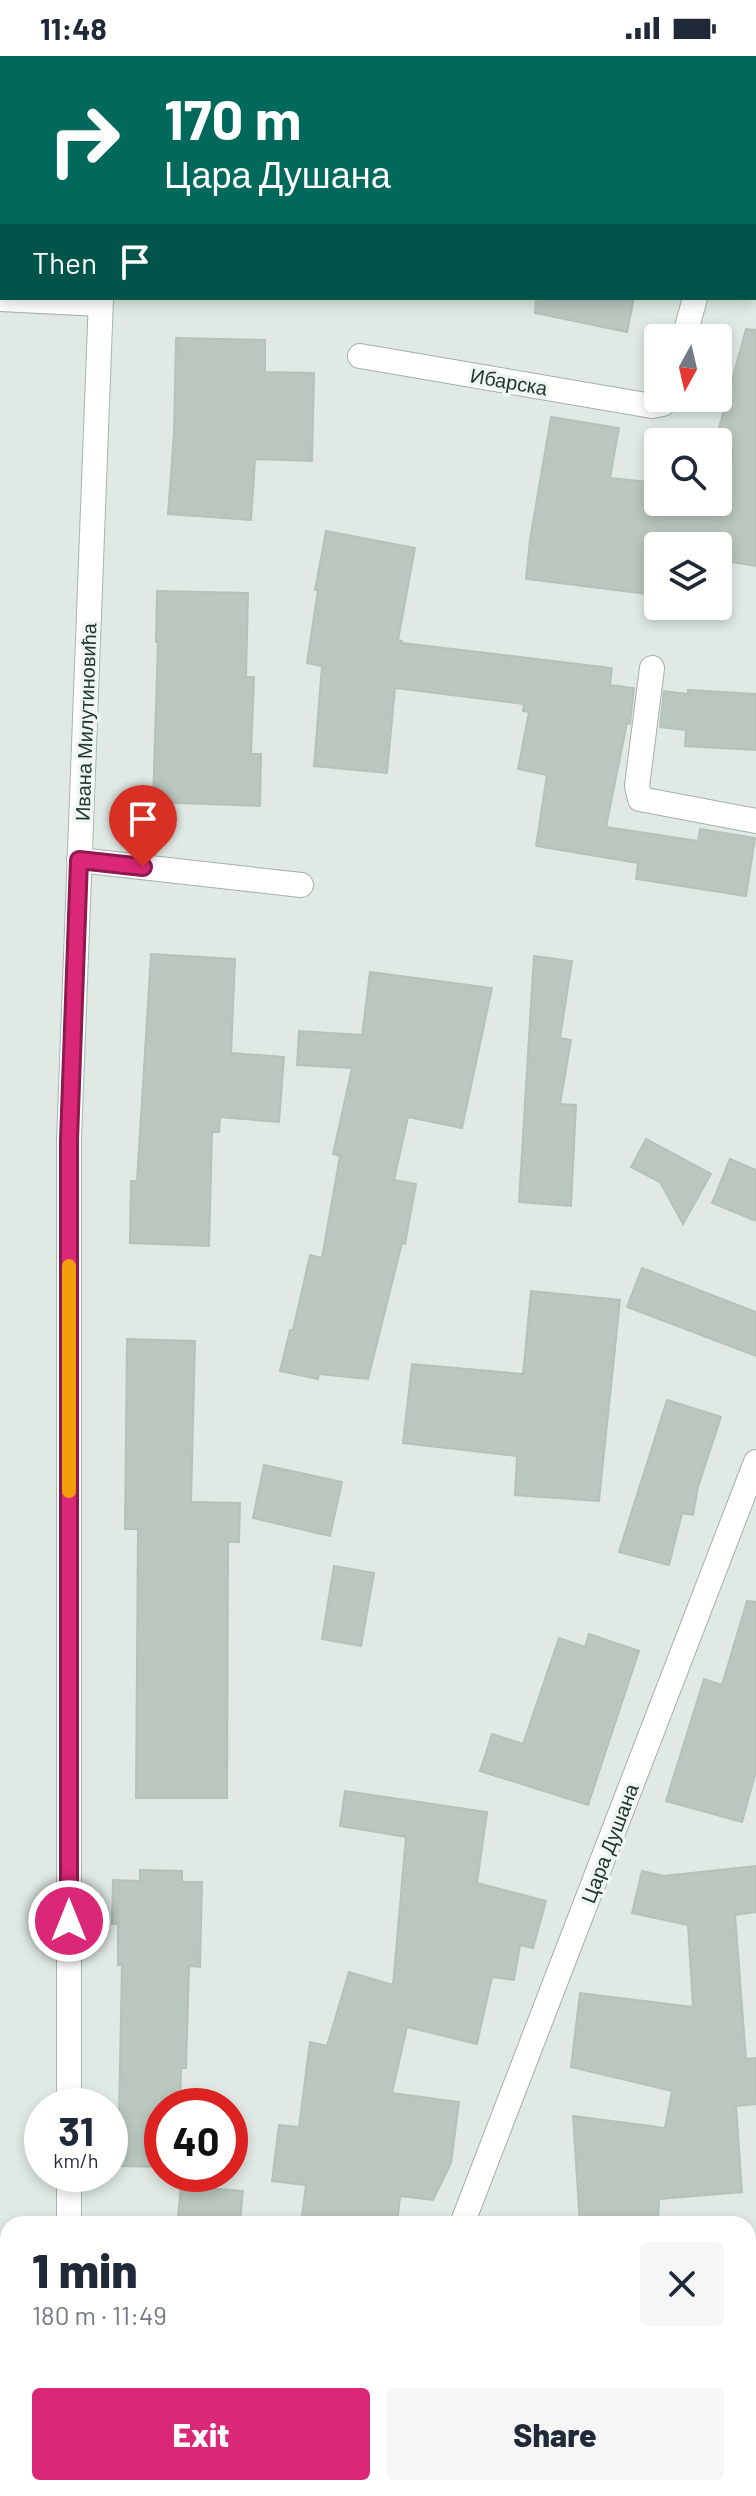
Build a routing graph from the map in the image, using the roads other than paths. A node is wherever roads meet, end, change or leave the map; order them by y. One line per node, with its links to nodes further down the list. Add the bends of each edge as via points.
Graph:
1 (50, 300): 3 (street)
2 (694, 300): 4 (street)
3 (101, 301): 9 (street, Ивана Милутиновића)
4 (688, 324)
5 (360, 356): 6 (street, Ибарска)
6 (644, 399)
7 (652, 668): 8 (street, via 637,786 640,799)
8 (756, 821)
9 (79, 860): 10 (street); 12 (street, Ивана Милутиновића, via 69,1140)
10 (301, 885)
11 (756, 1462): 15 (street, Цара Душана)
12 (69, 2088)
13 (69, 2192): 14 (street)
14 (69, 2216)
15 (465, 2216)

